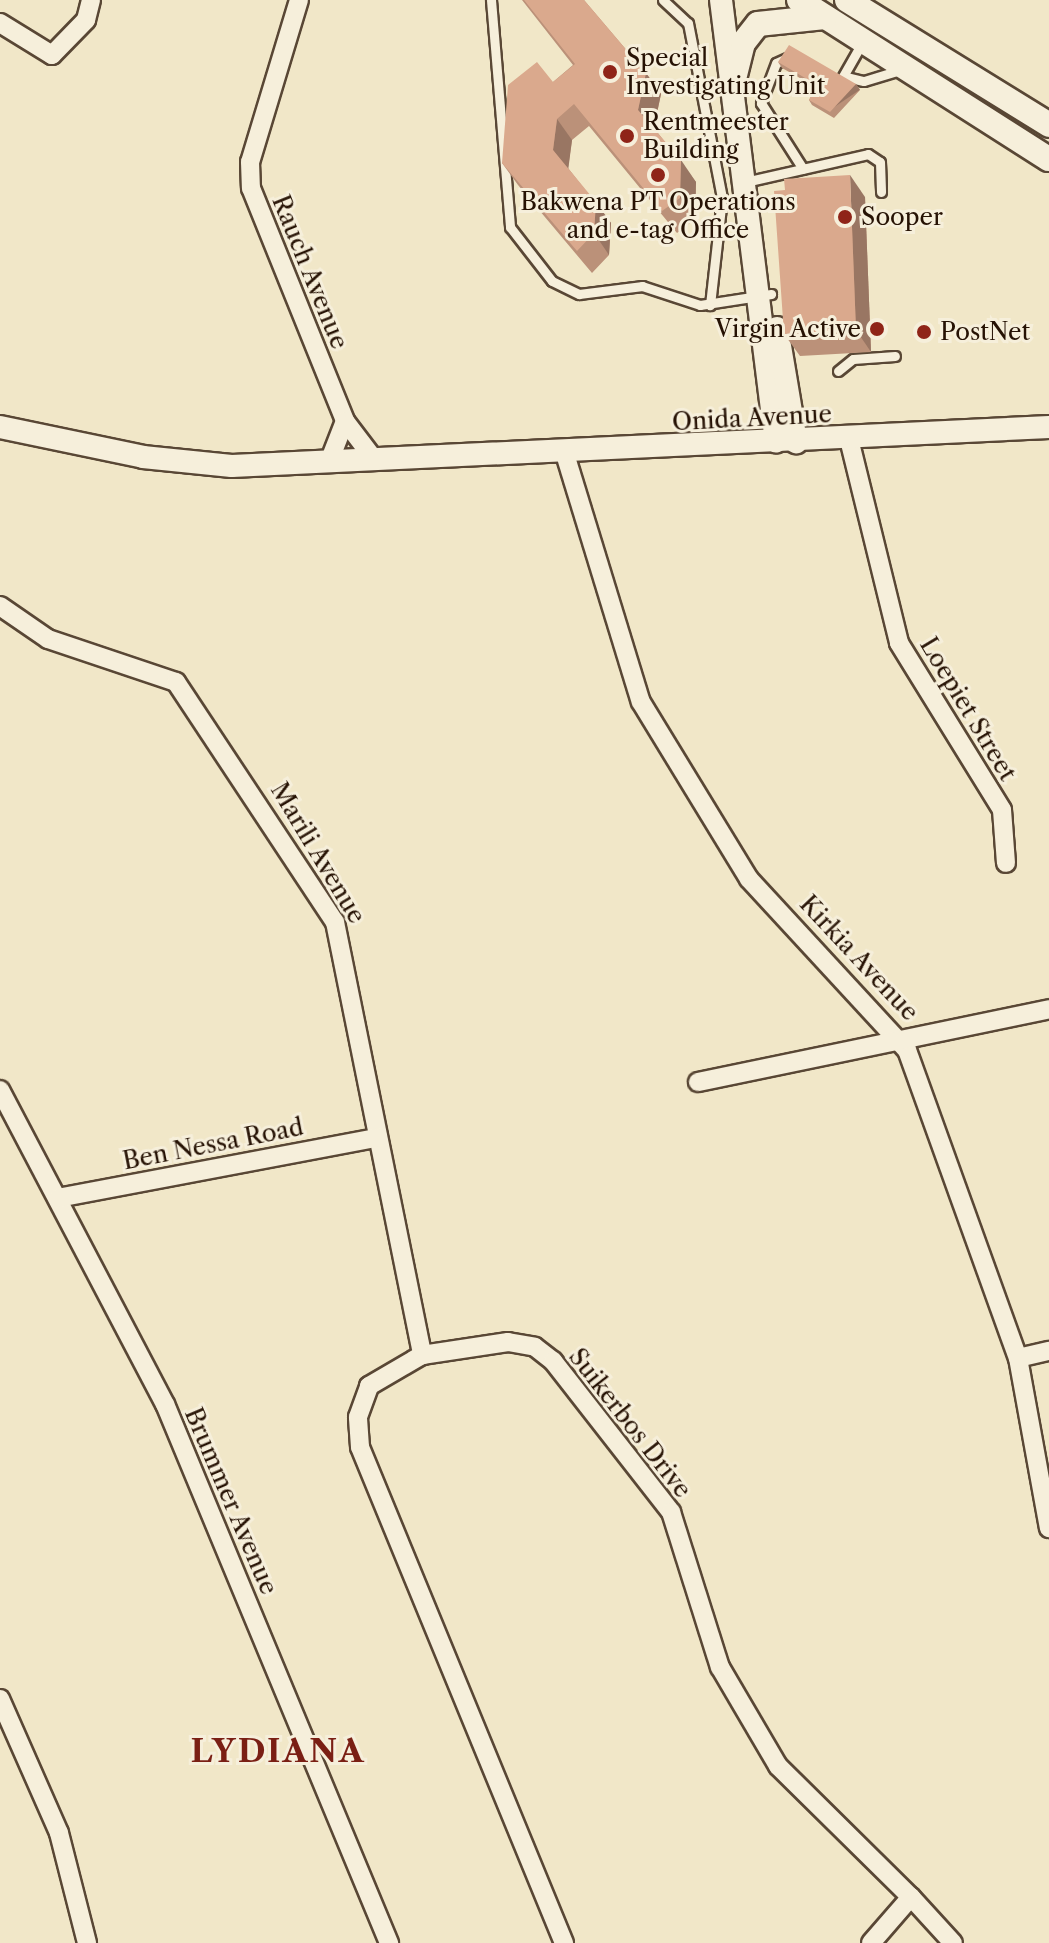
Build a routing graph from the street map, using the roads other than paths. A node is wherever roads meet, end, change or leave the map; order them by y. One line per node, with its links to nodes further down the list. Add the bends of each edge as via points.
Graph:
1 (91, 0): 9 (street, via 86,20 52,55)
2 (299, 0): 23 (street, Rauch Avenue, via 250,162 251,188)
3 (491, 0): 20 (lane, via 505,202 519,245 569,293 642,286)
4 (663, 0): 20 (lane, via 688,23 722,198)
5 (721, 0): 13 (street)
6 (799, 0): 8 (main road)
7 (847, 0): 14 (main road)
8 (827, 17): 10 (main road); 13 (main road, via 758,24 743,43)
9 (0, 23)
10 (864, 40): 12 (main road); 12 (lane, via 843,78 864,81)
11 (789, 57): 16 (lane, via 778,59 761,103)
12 (908, 67): 15 (main road)
13 (733, 83): 17 (street)
14 (1049, 125)
15 (1049, 159)
16 (803, 169): 17 (lane); 18 (lane, via 872,155 880,162)
17 (746, 190): 19 (street)
18 (881, 192)
19 (764, 295): 20 (lane); 27 (street)
20 (710, 305)
21 (895, 356): 22 (lane, via 853,359)
22 (838, 371)
23 (345, 421): 30 (street, Rauch Avenue); 32 (street)
24 (0, 427): 29 (street, Onida Avenue)
25 (1049, 427): 26 (street, Onida Avenue)
26 (849, 439): 27 (street, Onida Avenue); 34 (street, Loepiet Street, via 894,629 1002,810)
27 (786, 442): 28 (street, Onida Avenue)
28 (565, 454): 31 (street, Onida Avenue); 36 (street, Kirkia Avenue, via 641,702 749,879)
29 (143, 457): 31 (street, Onida Avenue, via 166,470 235,477 417,469); 32 (street, Onida Avenue, via 232,466)
30 (374, 459): 31 (street, Onida Avenue); 32 (street, Onida Avenue)
31 (457, 459)
32 (329, 462)
33 (0, 606): 39 (street, Marili Avenue, via 48,639 162,674 211,726 344,941)
34 (1006, 863)
35 (1049, 1009): 36 (street)
36 (899, 1038): 37 (street); 43 (street, Kirkia Avenue)
37 (698, 1082)
38 (0, 1090): 40 (street, Brummer Avenue)
39 (377, 1138): 40 (street, Ben Nessa Road); 42 (street, Marili Avenue)
40 (58, 1198): 48 (street, Brummer Avenue, via 165,1404)
41 (1049, 1351): 43 (street)
42 (422, 1355): 46 (street, Suikerbos Drive, via 508,1342 535,1347 553,1361 671,1512 720,1667 778,1766); 49 (street, Suikerbos Drive, via 369,1386 358,1417 360,1447)
43 (1018, 1358): 44 (street, Kirkia Avenue)
44 (1049, 1528)
45 (0, 1699): 47 (street, via 59,1833)
46 (911, 1897): 50 (street); 51 (street, Suikerbos Drive)
47 (87, 1943)
48 (389, 1943)
49 (564, 1943)
50 (871, 1943)
51 (953, 1943)

